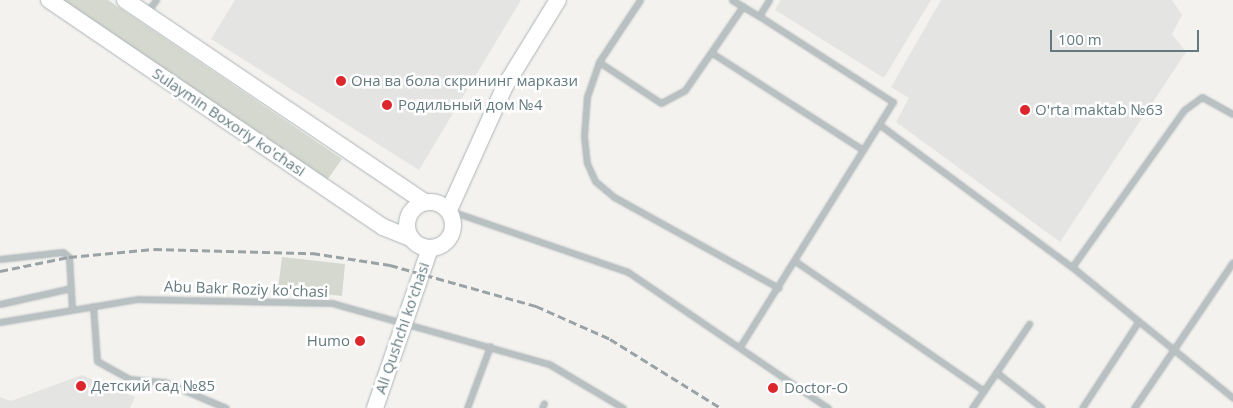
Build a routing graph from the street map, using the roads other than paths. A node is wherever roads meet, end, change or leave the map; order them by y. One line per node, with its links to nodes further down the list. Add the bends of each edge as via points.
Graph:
1 (49, 0): 19 (main road, Sulaymin Boxoriy ko'chasi)
2 (125, 0): 9 (main road)
3 (156, 0): 9 (street)
4 (558, 0): 18 (main road, via 505,86)
5 (640, 0): 12 (street)
6 (732, 0): 8 (street)
7 (769, 0): 10 (street)
8 (743, 6): 10 (street); 11 (street)
9 (145, 14): 16 (main road)
10 (759, 16): 14 (street, via 893,102)
11 (712, 53): 12 (street, via 685,90 661,103); 15 (street)
12 (599, 62): 27 (street, via 588,96 584,136 587,163 595,181 614,197)
13 (1233, 114): 25 (street, via 1202,97 1184,110)
14 (880, 125): 15 (street); 25 (street)
15 (863, 150): 23 (street)
16 (407, 191): 17 (main road); 19 (main road, via 405,216 400,223)
17 (424, 202): 18 (main road, via 438,203); 20 (main road, Ali Qushchi ko'chasi, via 408,218)
18 (448, 210): 21 (main road, Ali Qushchi ko'chasi, via 452,232 443,244); 35 (street, via 628,272)
19 (383, 227): 20 (main road, Sulaymin Boxoriy ko'chasi)
20 (412, 239): 21 (main road, Ali Qushchi ko'chasi)
21 (430, 248): 32 (main road, Ali Qushchi ko'chasi)
22 (0, 260): 26 (street, via 63,252 69,257)
23 (795, 261): 27 (street); 39 (street)
24 (1233, 262): 37 (street)
25 (1072, 267): 33 (street)
26 (71, 288): 28 (street); 30 (street)
27 (779, 288): 35 (street)
28 (0, 304)
29 (93, 306): 30 (street, Abu Bakr Roziy ko'chasi); 32 (street, Abu Bakr Roziy ko'chasi, via 138,299 332,303); 41 (street, via 97,361 129,379 166,382)
30 (72, 310): 31 (street, Abu Bakr Roziy ko'chasi)
31 (0, 322)
32 (408, 322): 36 (street, Abu Bakr Roziy ko'chasi); 43 (main road, Ali Qushchi ko'chasi)
33 (1138, 322): 37 (street); 49 (street)
34 (1029, 324): 38 (street)
35 (742, 345): 46 (street)
36 (490, 346): 44 (street); 45 (street, Abu Bakr Roziy ko'chasi, via 549,364)
37 (1173, 351): 40 (street); 50 (street)
38 (996, 372): 39 (street); 48 (street)
39 (984, 391): 47 (street)
40 (1233, 398)
41 (215, 406): 42 (street)
42 (226, 408)
43 (375, 408)
44 (467, 408)
45 (623, 408)
46 (828, 408)
47 (972, 408)
48 (1042, 408)
49 (1082, 408)
50 (1134, 408)

